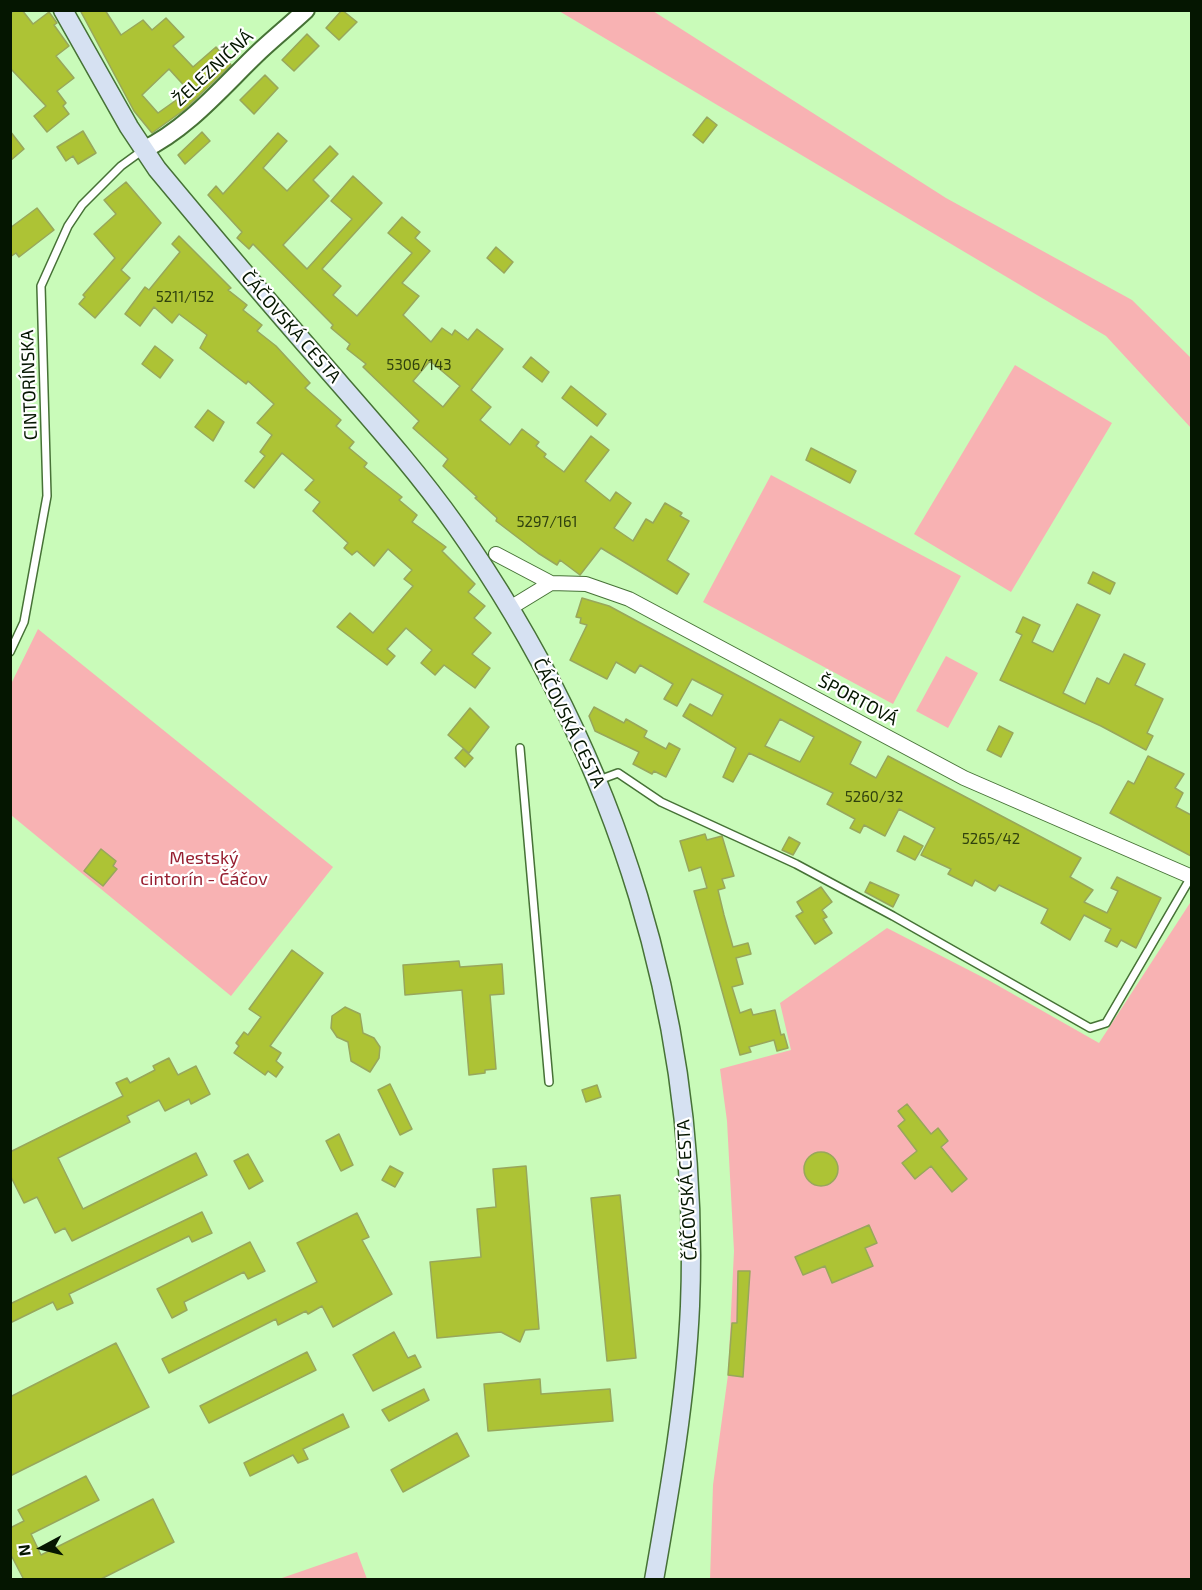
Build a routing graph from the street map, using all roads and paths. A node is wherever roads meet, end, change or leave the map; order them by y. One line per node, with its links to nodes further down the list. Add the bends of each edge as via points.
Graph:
1 (63, 10): 3 (main road, ČÁČOVSKÁ CESTA)
2 (306, 10): 3 (street, ŽELEZNIČNÁ, via 210,101)
3 (143, 150): 6 (main road, ČÁČOVSKÁ CESTA, via 422,481); 7 (lane, CINTORÍNSKA, via 82,205 68,226 41,286 47,496 24,622)
4 (496, 554): 5 (street)
5 (551, 583): 6 (street); 10 (street, ŠPORTOVÁ, via 586,584 630,599 964,778)
6 (510, 608): 9 (main road, ČÁČOVSKÁ CESTA)
7 (10, 651)
8 (520, 748): 11 (lane)
9 (598, 780): 10 (lane, via 618,773 661,802 796,864 1090,1028 1106,1023); 12 (main road, ČÁČOVSKÁ CESTA, via 647,922 676,1056 686,1142 691,1250 687,1344)
10 (1191, 877)
11 (549, 1082)
12 (654, 1580)

